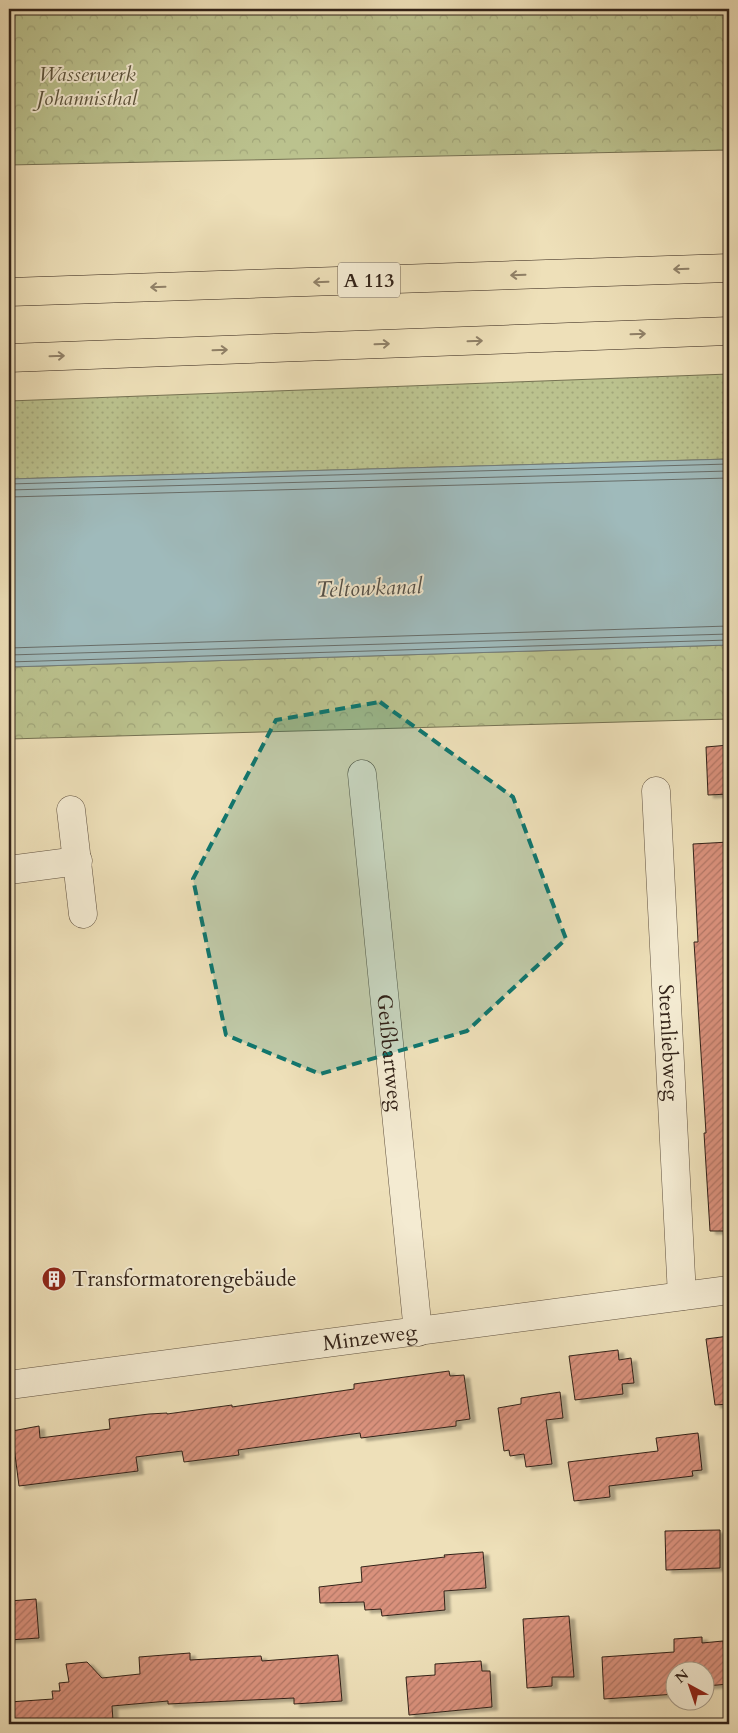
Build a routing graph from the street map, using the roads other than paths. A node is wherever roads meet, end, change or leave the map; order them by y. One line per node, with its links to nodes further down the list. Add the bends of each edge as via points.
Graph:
1 (729, 268): 2 (highway, A 113, one-way to 2)
2 (9, 292)
3 (729, 331): 4 (highway, one-way to 3)
4 (9, 358)
5 (362, 774): 13 (street, Geißbartweg)
6 (656, 791): 12 (street, Sternliebweg)
7 (71, 810): 8 (street)
8 (78, 861): 9 (street); 10 (street)
9 (9, 870)
10 (83, 914)
11 (729, 1290): 12 (street, Minzeweg)
12 (682, 1296): 13 (street, Minzeweg)
13 (418, 1332): 14 (street, Minzeweg)
14 (9, 1385)

